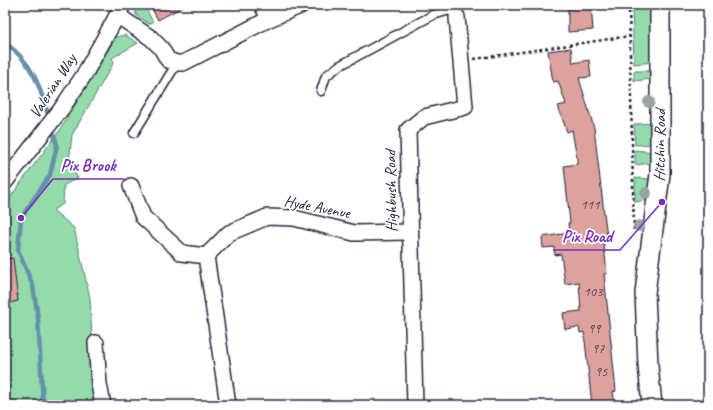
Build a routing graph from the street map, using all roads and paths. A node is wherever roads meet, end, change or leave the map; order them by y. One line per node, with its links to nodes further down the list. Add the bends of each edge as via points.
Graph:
1 (262, 5): 7 (street)
2 (302, 5): 7 (street)
3 (629, 5): 8 (path)
4 (660, 5): 22 (street, Hitchin Road, via 660,174 645,293)
5 (120, 10): 10 (street, via 161,48 168,60); 13 (street, Valerian Way, via 84,75 62,108)
6 (457, 16): 9 (street, Highbush Road); 11 (lane, via 450,10 433,15 339,66 326,76)
7 (269, 19): 10 (street, via 183,63)
8 (630, 36): 9 (path); 16 (path)
9 (461, 61): 15 (street, Highbush Road, via 465,107 424,117 408,130)
10 (177, 63): 12 (lane)
11 (321, 91)
12 (134, 133)
13 (5, 182)
14 (131, 186): 17 (street, via 143,217 182,253)
15 (410, 232): 17 (street, Hyde Avenue, via 354,233 294,218 267,217 230,233); 21 (street, Highbush Road)
16 (634, 236)
17 (206, 256): 20 (street)
18 (96, 343): 19 (street, via 99,384)
19 (104, 405)
20 (228, 405)
21 (415, 405)
22 (652, 405)

